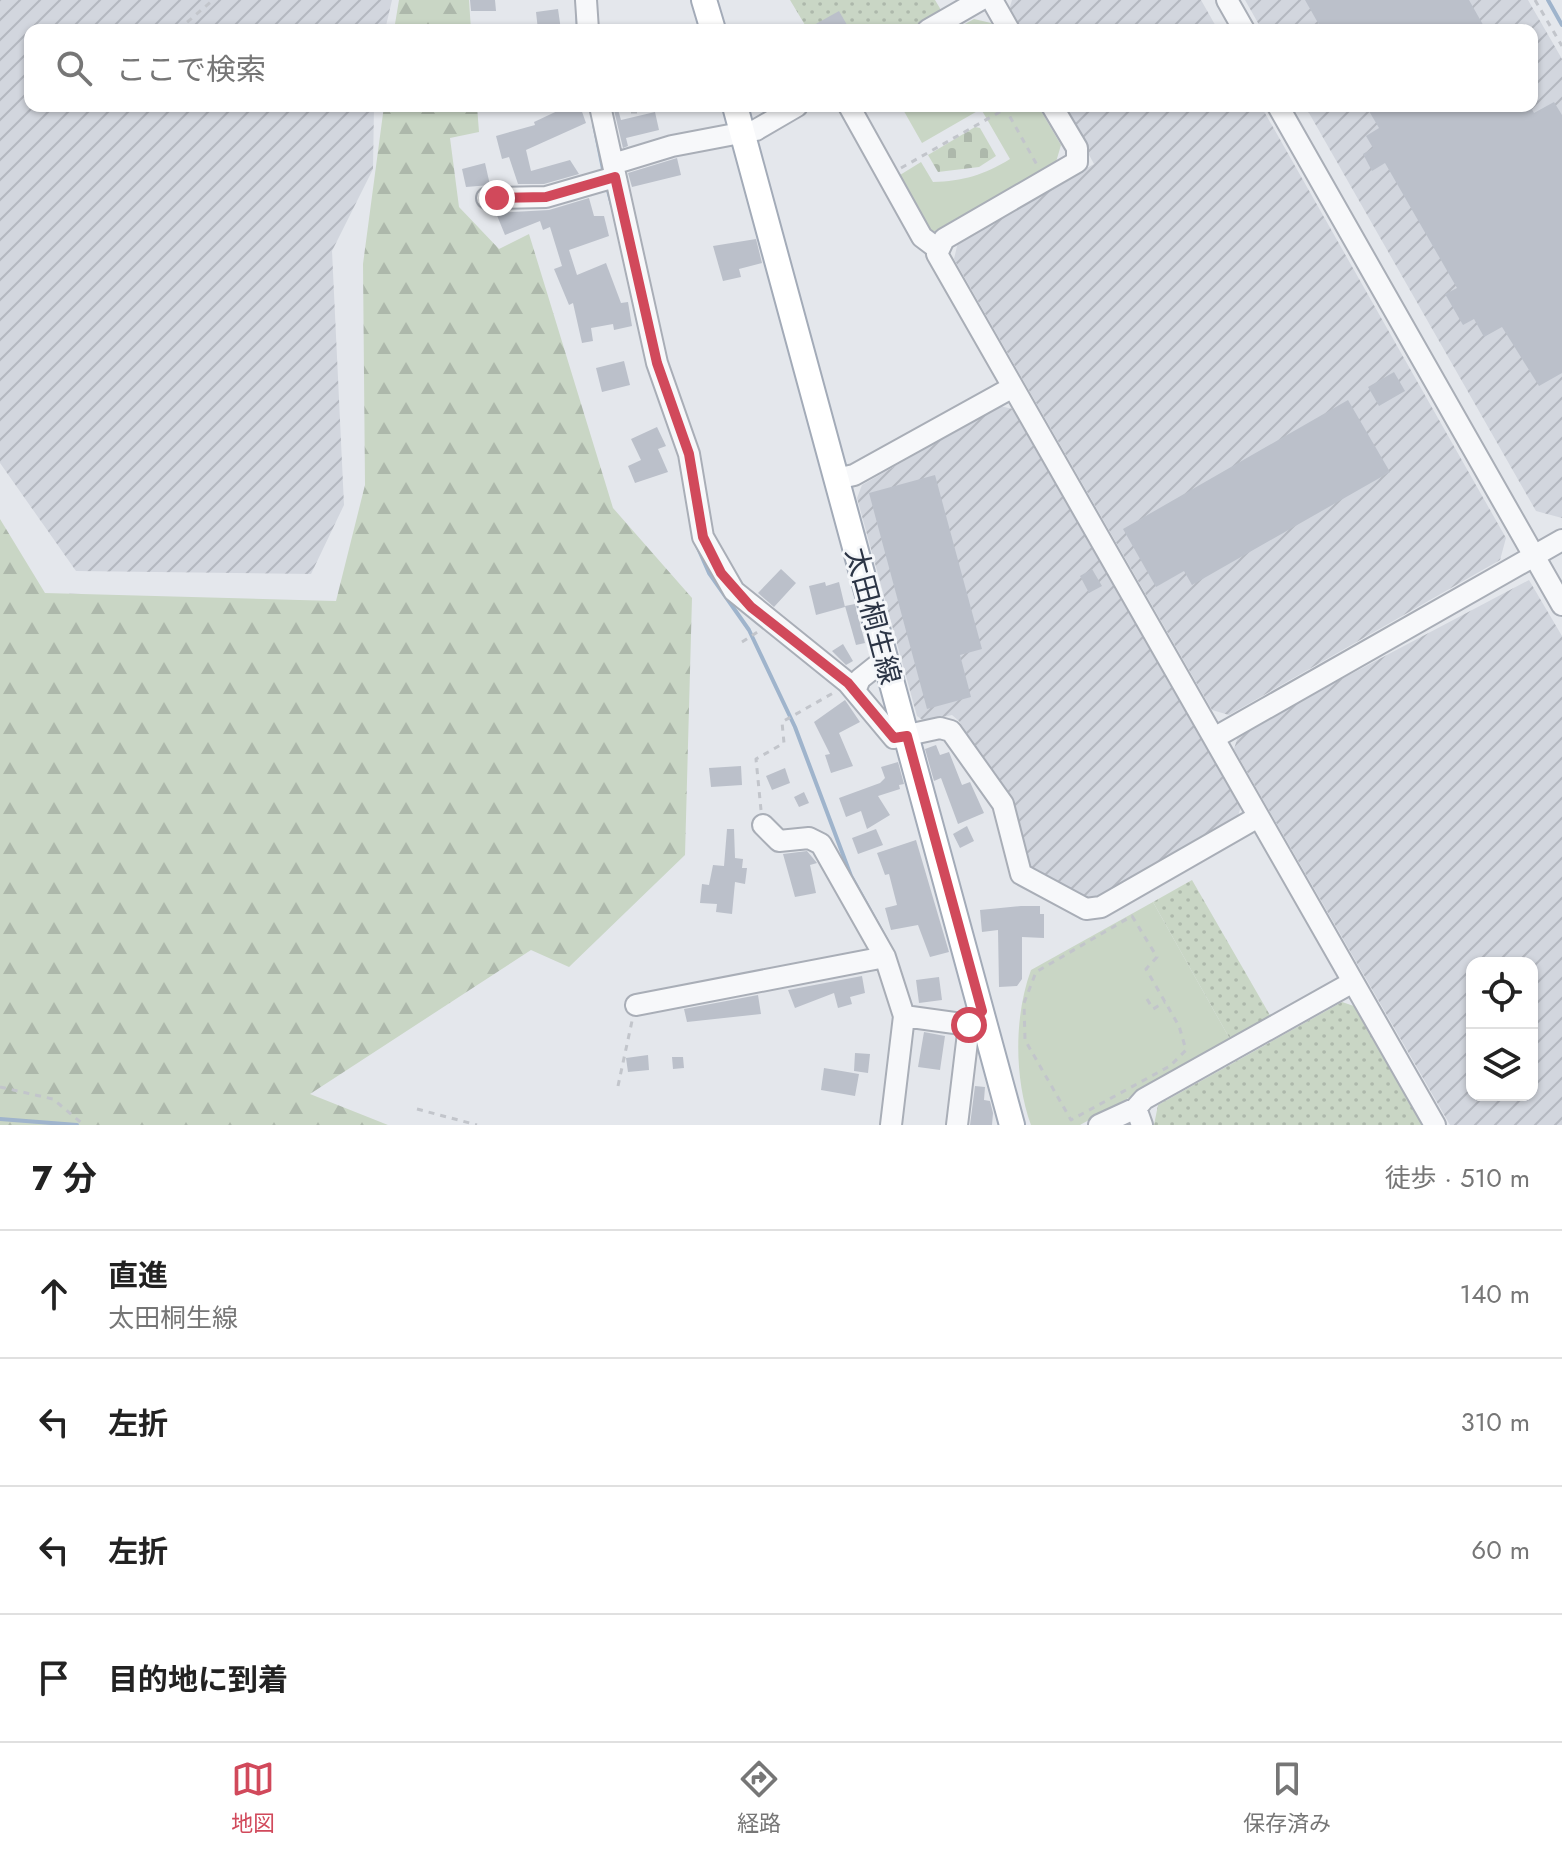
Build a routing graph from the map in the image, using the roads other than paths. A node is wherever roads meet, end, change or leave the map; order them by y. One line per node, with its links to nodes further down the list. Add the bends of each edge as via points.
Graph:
1 (586, 0): 7 (street)
2 (704, 0): 8 (main road)
3 (980, 0): 9 (street)
4 (992, 0): 10 (street)
5 (1218, 0): 11 (street)
6 (1227, 0): 12 (street)
7 (588, 24)
8 (711, 24)
9 (938, 24)
10 (1006, 24)
11 (1232, 24)
12 (1241, 24)
13 (601, 112): 21 (street)
14 (737, 112): 20 (main road, 太田桐生線)
15 (787, 112): 20 (street)
16 (852, 112): 23 (street, via 922,237)
17 (1056, 112): 23 (street, via 1077,148 1075,166 944,239)
18 (1282, 112): 26 (street)
19 (1292, 112): 26 (street)
20 (743, 133): 21 (street, via 672,146); 25 (main road, 太田桐生線)
21 (610, 176): 22 (street, via 546,197); 30 (street, via 657,363 689,454 703,537 734,591)
22 (487, 198)
23 (938, 249): 24 (street)
24 (1013, 387): 25 (street, via 854,475); 32 (street)
25 (836, 479): 29 (main road, 太田桐生線)
26 (1547, 549): 27 (street); 28 (street); 32 (street)
27 (1562, 579)
28 (1562, 605)
29 (885, 659): 30 (street); 31 (main road, 太田桐生線)
30 (851, 687): 31 (street, via 890,735)
31 (907, 736): 33 (street, via 940,728 951,731 1003,804 1021,874 1086,909 1101,907); 39 (main road, 太田桐生線)
32 (1214, 738): 33 (street)
33 (1258, 817): 36 (street)
34 (763, 825): 35 (street, via 779,841 809,838 821,844)
35 (885, 957): 37 (street); 38 (street)
36 (1353, 982): 40 (street, via 1144,1099); 45 (street)
37 (636, 1005)
38 (909, 1016): 39 (street); 41 (street)
39 (975, 1018): 42 (street); 43 (main road, 太田桐生線)
40 (1139, 1116): 44 (street)
41 (891, 1125)
42 (957, 1125)
43 (1012, 1125)
44 (1099, 1125)
45 (1435, 1125)

